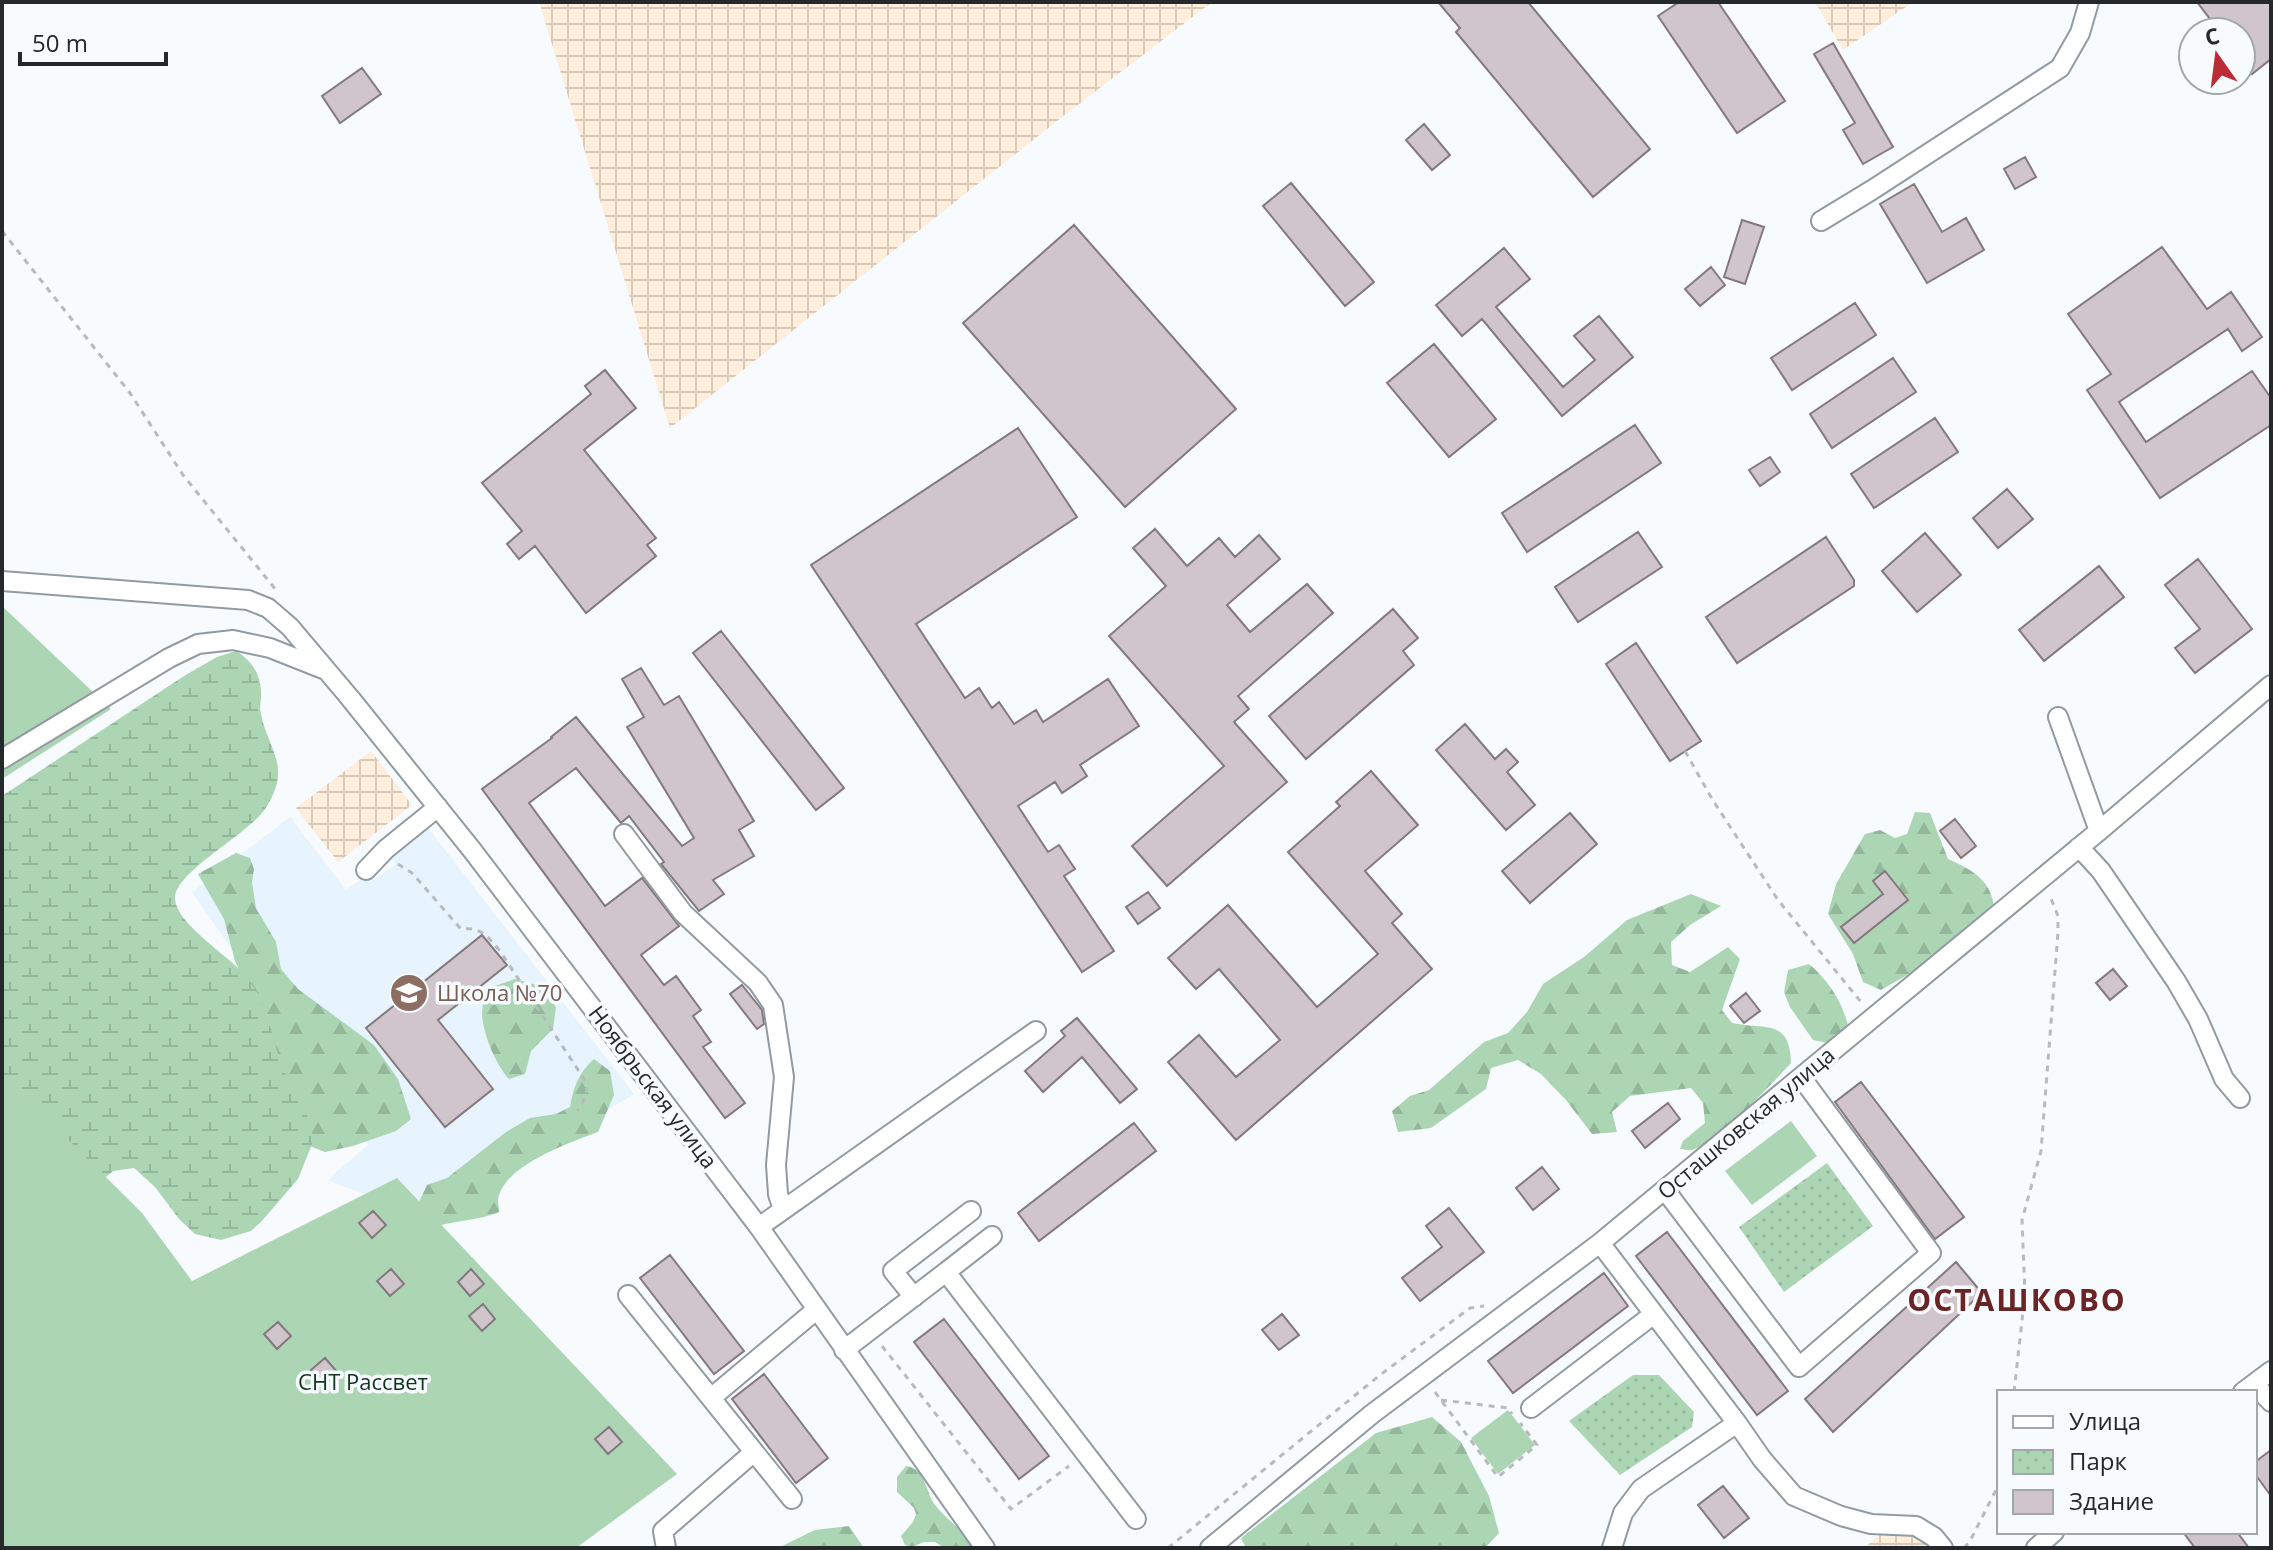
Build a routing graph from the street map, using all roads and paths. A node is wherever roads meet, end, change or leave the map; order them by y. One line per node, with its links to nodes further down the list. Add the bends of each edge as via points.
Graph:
1 (2089, 2): 2 (street, via 2080,33 2060,68)
2 (1821, 221)
3 (2, 231): 5 (path, via 130,393)
4 (2, 581): 5 (street)
5 (272, 599): 6 (street, Ноябрьская улица)
6 (329, 672): 10 (street, via 270,648 233,640 198,644); 11 (street, Ноябрьская улица)
7 (2271, 685): 12 (street, Осташковская улица)
8 (2058, 717): 12 (street)
9 (1685, 751): 18 (path, via 1778,900)
10 (2, 759)
11 (438, 807): 15 (street); 26 (street, Ноябрьская улица)
12 (2099, 831): 14 (street, Осташковская улица)
13 (624, 834): 24 (street, via 683,913 758,983 773,1005 784,1077 776,1165)
14 (2079, 847): 17 (street, Осташковская улица); 21 (street, via 2139,923 2198,1019 2224,1079)
15 (380, 856): 16 (street); 22 (path, via 412,873 452,922 484,933 500,951 586,1082)
16 (366, 870)
17 (2040, 879): 18 (street, Осташковская улица); 40 (path, via 2058,916 2058,932 2041,1151 2022,1220 2025,1294)
18 (1873, 1017): 20 (street, Осташковская улица)
19 (1036, 1031): 24 (street)
20 (1801, 1077): 23 (street, Осташковская улица); 23 (street, via 1931,1253 1799,1367)
21 (2240, 1098)
22 (577, 1111)
23 (1665, 1190): 28 (street, Осташковская улица)
24 (783, 1210): 26 (street)
25 (971, 1211): 31 (street, via 893,1271)
26 (759, 1227): 33 (street, Ноябрьская улица)
27 (992, 1236): 29 (street)
28 (1600, 1243): 34 (street); 38 (street, Осташковская улица)
29 (946, 1272): 31 (street); 46 (street)
30 (628, 1295): 41 (street)
31 (914, 1297): 35 (street)
32 (1483, 1307): 54 (path, via 1470,1308 1380,1375)
33 (816, 1310): 36 (street, Ноябрьская улица); 41 (street)
34 (1654, 1314): 43 (street); 44 (street)
35 (870, 1330): 36 (street); 46 (path, via 1011,1509)
36 (844, 1350): 53 (street, Ноябрьская улица)
37 (2271, 1371): 39 (street)
38 (1423, 1376): 42 (path); 51 (street, Осташковская улица)
39 (2249, 1388)
40 (2014, 1390)
41 (711, 1398): 45 (street)
42 (1441, 1400): 42 (path, via 1498,1477 1537,1445 1508,1408)
43 (1531, 1408)
44 (1737, 1423): 55 (street, via 1641,1489 1623,1513); 56 (street, via 1794,1496 1871,1524 1916,1526)
45 (754, 1452): 48 (street); 52 (street, via 663,1531)
46 (1086, 1453): 49 (street)
47 (1997, 1488): 57 (path)
48 (792, 1499)
49 (1136, 1519)
50 (2052, 1534): 58 (street)
51 (1214, 1547)
52 (666, 1548)
53 (985, 1548)
54 (1168, 1548)
55 (1612, 1548)
56 (1943, 1548)
57 (1964, 1548)
58 (2036, 1548)

